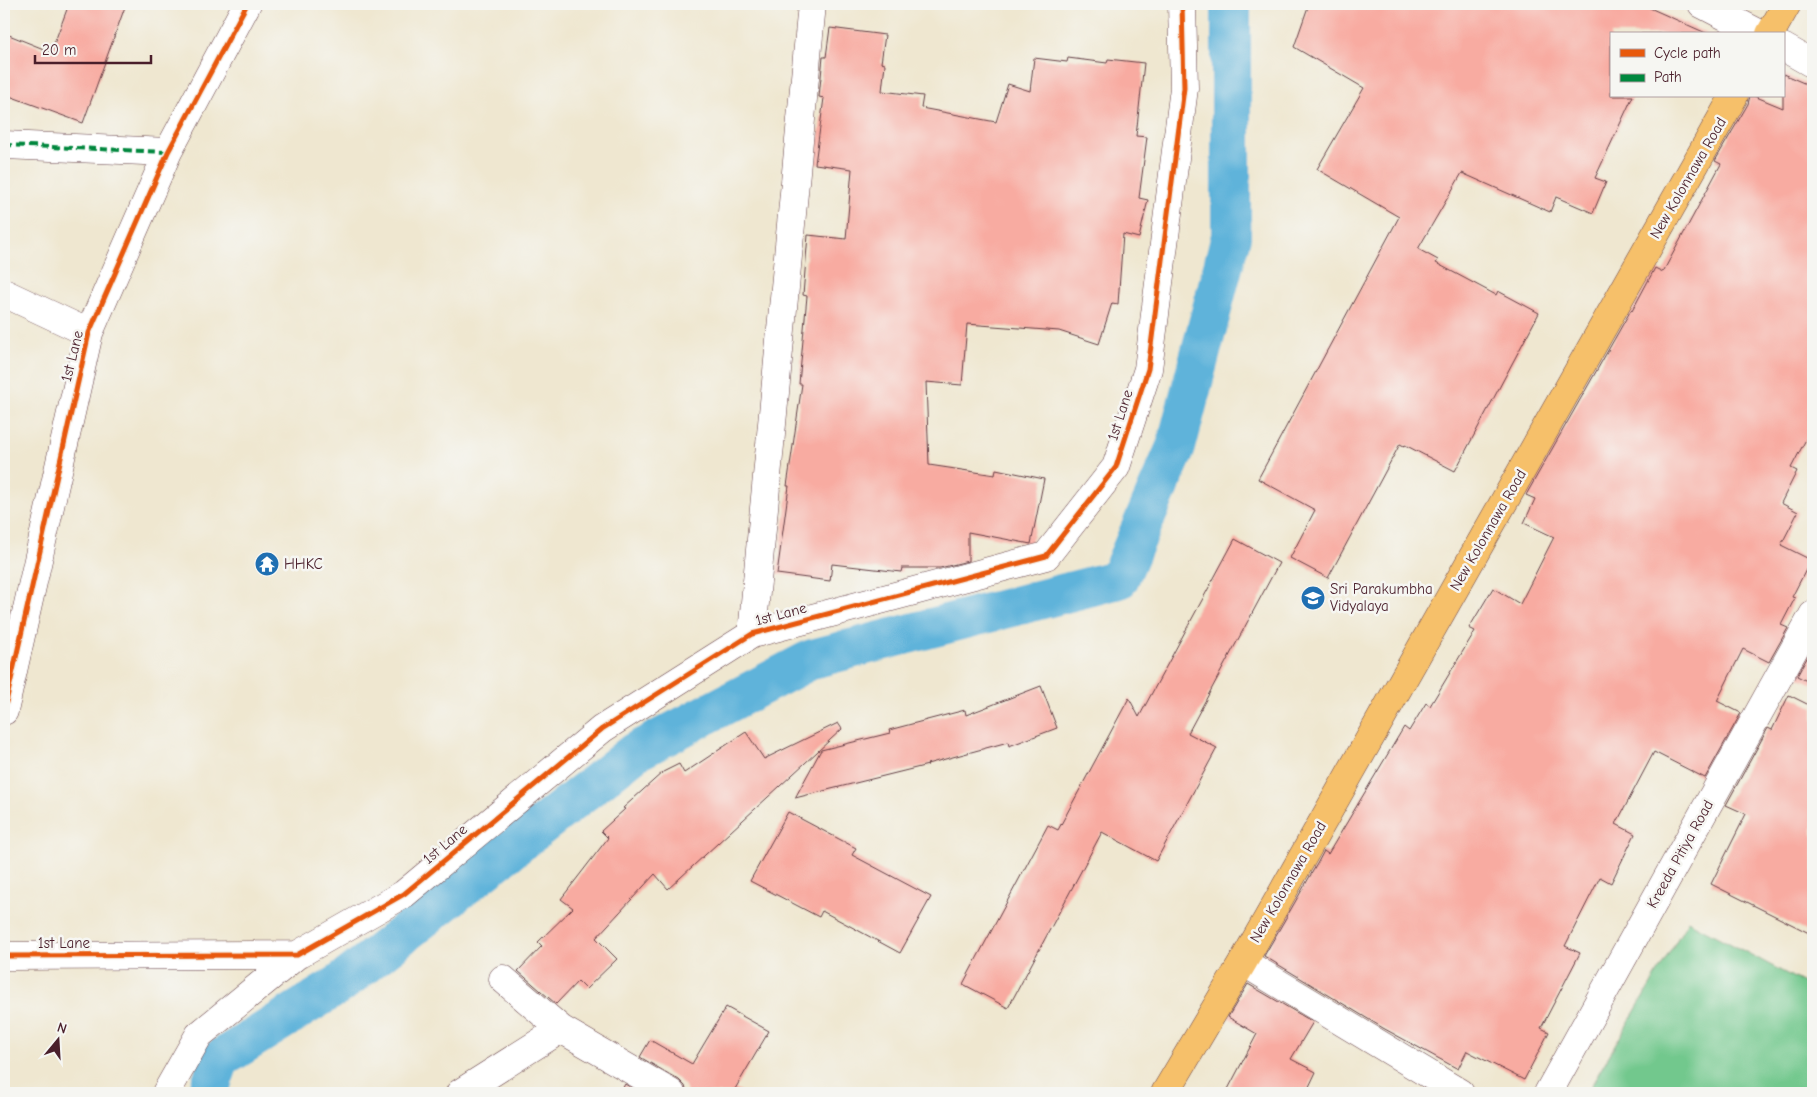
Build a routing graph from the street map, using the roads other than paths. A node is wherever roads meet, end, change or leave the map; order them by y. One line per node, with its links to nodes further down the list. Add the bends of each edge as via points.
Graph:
1 (247, 4): 12 (street, 1st Lane)
2 (812, 4): 16 (street)
3 (1182, 4): 16 (street, 1st Lane, via 1184,88 1148,369 1116,467 1046,556)
4 (1702, 4): 6 (street)
5 (1787, 4): 7 (main road)
6 (1756, 32)
7 (1771, 32)
8 (1784, 48): 9 (street)
9 (1813, 64)
10 (1733, 98): 20 (main road, New Kolonnawa Road)
11 (4, 145): 12 (street)
12 (168, 152): 14 (street, 1st Lane)
13 (4, 293): 14 (street)
14 (89, 333): 17 (street, 1st Lane)
15 (1813, 615): 28 (street, Kreeda Pitiya Road)
16 (752, 634): 18 (street, 1st Lane, via 602,729 404,894)
17 (4, 711)
18 (297, 955): 19 (street, 1st Lane); 23 (street, via 199,1035)
19 (4, 956)
20 (1242, 962): 26 (main road, New Kolonnawa Road); 27 (street)
21 (503, 978): 22 (street)
22 (561, 1029): 24 (street); 25 (street)
23 (166, 1093)
24 (460, 1093)
25 (671, 1093)
26 (1164, 1093)
27 (1460, 1093)
28 (1548, 1093)

